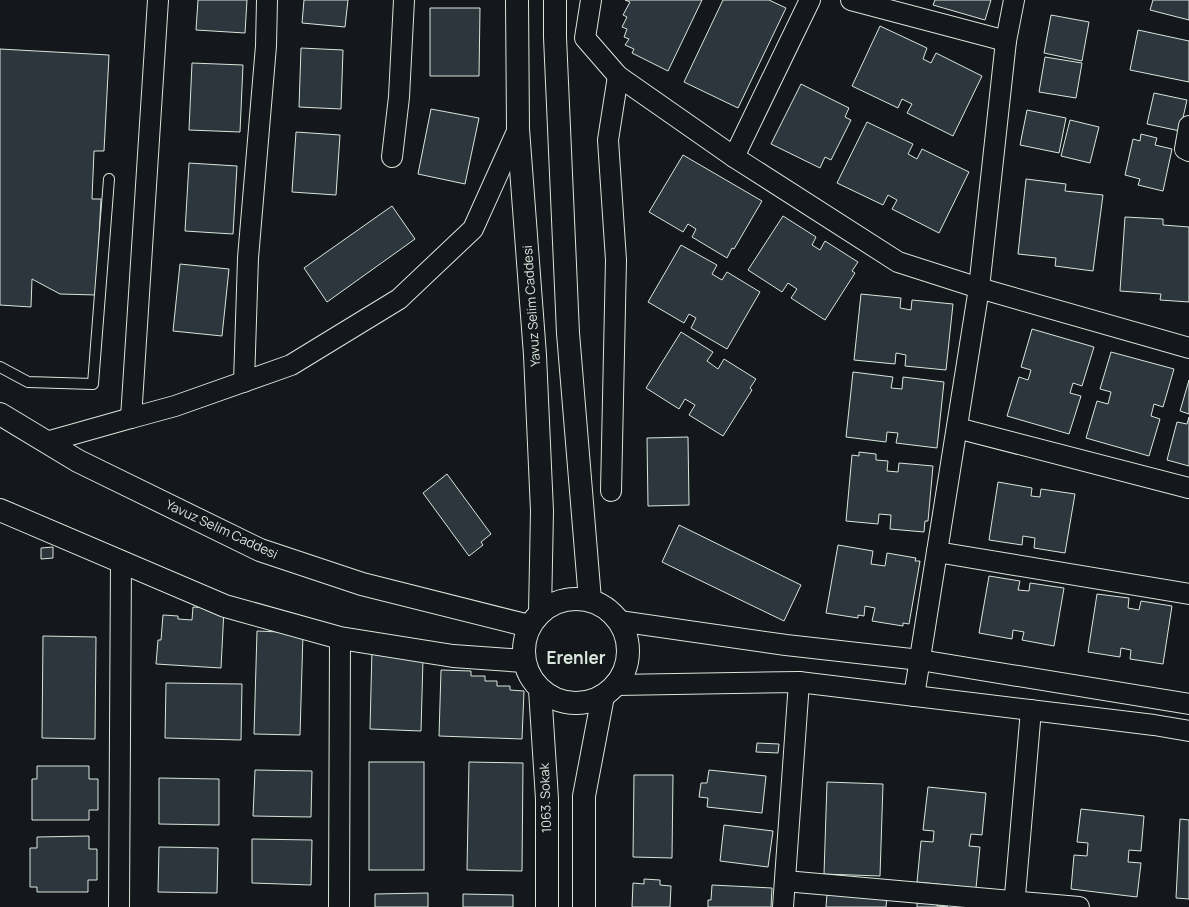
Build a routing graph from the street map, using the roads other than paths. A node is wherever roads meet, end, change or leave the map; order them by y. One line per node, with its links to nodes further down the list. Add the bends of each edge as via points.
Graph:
1 (158, 0): 23 (street)
2 (267, 0): 21 (street, via 248,258)
3 (404, 0): 15 (street, via 399,97)
4 (517, 0): 13 (main road, Yavuz Selim Caddesi)
5 (555, 0): 32 (main road, via 568,333)
6 (591, 0): 11 (street, via 586,38)
7 (810, 0): 16 (street)
8 (851, 0): 10 (street)
9 (1014, 0): 10 (street)
10 (1006, 41): 18 (street)
11 (618, 76): 16 (street); 27 (street, via 608,140 616,260)
12 (1189, 126): 14 (street, via 1185,149)
13 (518, 129): 21 (street, via 473,229 399,299 291,365); 33 (main road, Yavuz Selim Caddesi, via 542,511)
14 (1189, 151)
15 (392, 157)
16 (734, 157): 18 (street, via 898,262)
17 (109, 179): 20 (lane, via 93,384 28,382)
18 (979, 288): 19 (street); 24 (street)
19 (1189, 348)
20 (0, 367)
21 (244, 382): 23 (street)
22 (0, 414): 25 (main road, Yavuz Selim Caddesi)
23 (131, 418): 25 (street)
24 (957, 428): 26 (street); 29 (street)
25 (46, 442): 33 (main road, Yavuz Selim Caddesi, via 78,461 260,550 362,584)
26 (1189, 488)
27 (611, 491)
28 (0, 510): 30 (main road)
29 (937, 552): 31 (street); 36 (street)
30 (121, 561): 35 (main road, via 225,606); 47 (street)
31 (1189, 594)
32 (590, 600): 33 (main road, via 572,598 555,602); 34 (main road, via 607,608)
33 (534, 619): 37 (main road, via 524,644)
34 (619, 621): 36 (street, via 786,645); 40 (main road, via 626,637 628,654 624,671)
35 (340, 638): 37 (main road, via 453,656); 48 (street)
36 (920, 660): 41 (street); 42 (street)
37 (524, 661): 39 (main road)
38 (799, 682): 40 (street); 41 (street); 45 (street)
39 (540, 690): 40 (main road, via 554,699 570,703 587,702); 49 (main road, 1063. Sokak, via 547,799)
40 (609, 690): 50 (main road, via 584,796)
41 (914, 696): 43 (street)
42 (1189, 704)
43 (1031, 710): 44 (street); 46 (street)
44 (1189, 731)
45 (785, 881): 46 (street); 51 (street)
46 (1015, 904): 52 (street)
47 (119, 907)
48 (339, 907)
49 (547, 907)
50 (584, 907)
51 (783, 907)
52 (1078, 907)

